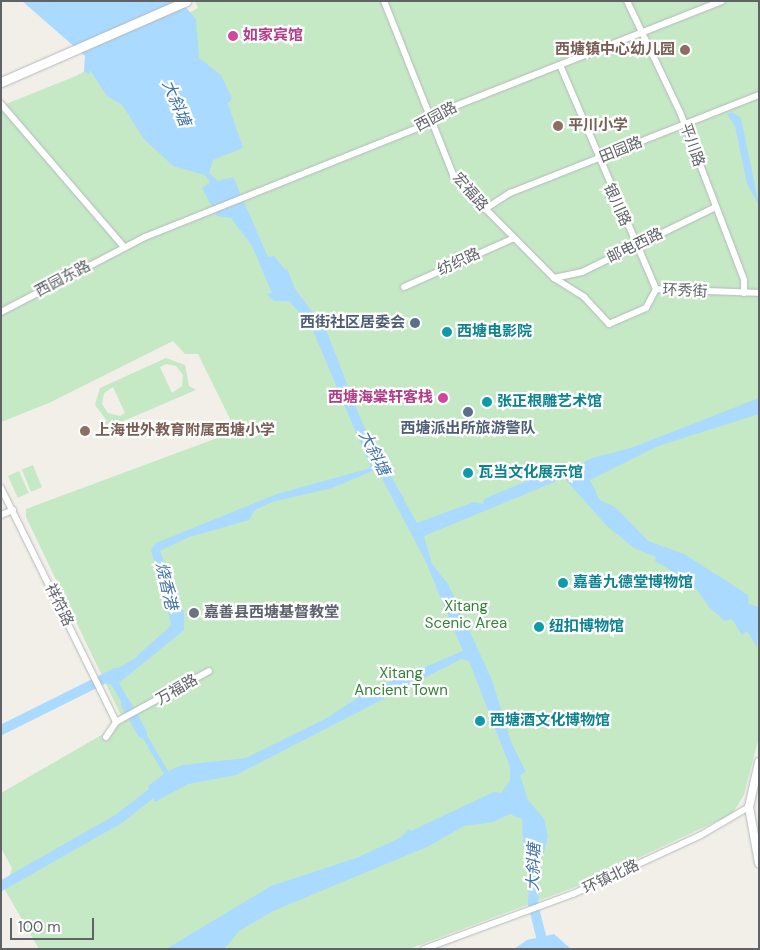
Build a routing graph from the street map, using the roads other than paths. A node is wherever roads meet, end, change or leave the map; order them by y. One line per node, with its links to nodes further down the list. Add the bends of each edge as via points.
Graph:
1 (171, 1): 8 (main road)
2 (186, 1): 8 (main road)
3 (384, 1): 13 (street, 宏福路)
4 (627, 1): 6 (street, 平川路)
5 (722, 1): 6 (street, 西园路)
6 (645, 31): 7 (street, 西园路); 14 (street, 平川路)
7 (560, 65): 13 (street, 西园路, via 440,112); 15 (street, 银川路)
8 (18, 72): 9 (main road); 10 (main road)
9 (1, 77)
10 (1, 82)
11 (759, 95): 14 (street, 田园路)
12 (1, 104): 20 (street)
13 (432, 122): 17 (street, 宏福路, via 454,177); 20 (street, 西园路)
14 (685, 126): 15 (street, 田园路); 16 (street, 平川路)
15 (598, 159): 17 (street, 田园路, via 510,193); 19 (street, 银川路)
16 (714, 208): 19 (street, 邮电西路); 24 (street, 平川路, via 744,280)
17 (485, 209): 18 (street, 宏福路)
18 (514, 238): 21 (street, 宏福路); 22 (street, 纺织路)
19 (635, 246): 21 (street, 邮电西路, via 582,272); 23 (street, 银川路)
20 (124, 247): 26 (street, 西园东路)
21 (554, 278): 23 (street, 环秀街, via 584,296 609,324 646,308)
22 (404, 287)
23 (656, 289): 24 (street, 环秀街)
24 (744, 293): 25 (street, 环秀街)
25 (759, 293)
26 (1, 312)
27 (1, 488): 28 (street, 祥符路)
28 (13, 510): 29 (street); 31 (street, 祥符路)
29 (1, 515)
30 (209, 671): 31 (street, 万福路, via 127,719)
31 (116, 722): 32 (street)
32 (106, 737)
33 (759, 762): 34 (street)
34 (749, 807): 35 (street); 36 (street, 环镇北路, via 701,835 554,901)
35 (759, 863)
36 (424, 949)

